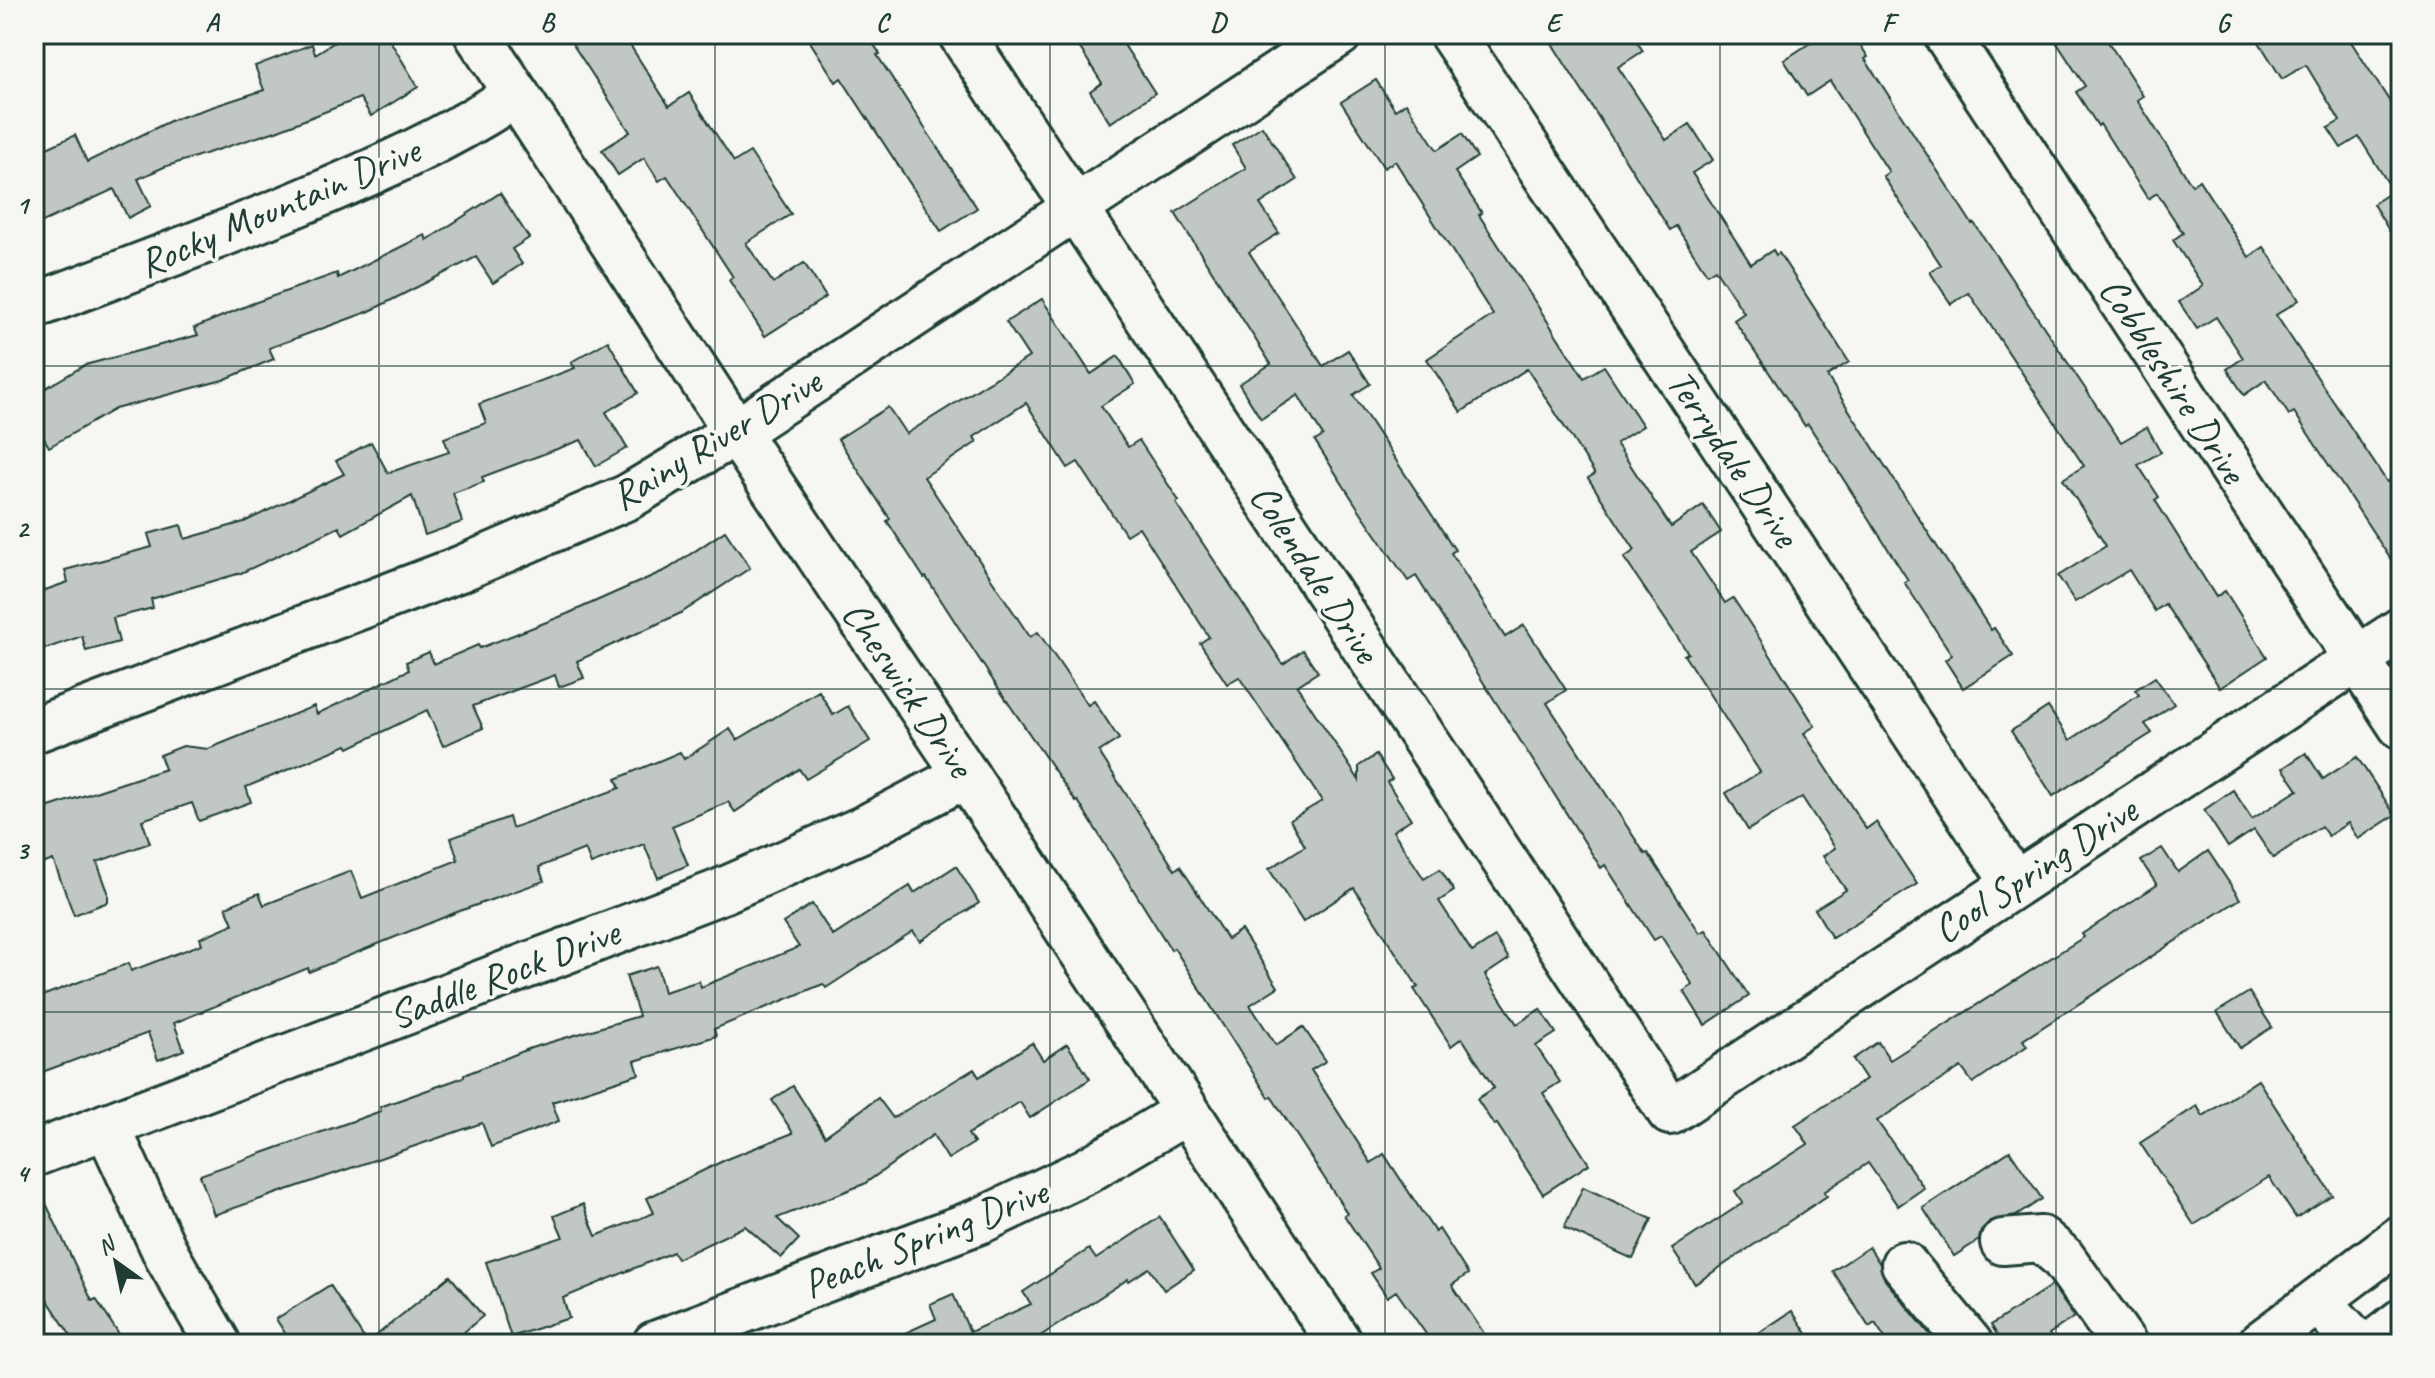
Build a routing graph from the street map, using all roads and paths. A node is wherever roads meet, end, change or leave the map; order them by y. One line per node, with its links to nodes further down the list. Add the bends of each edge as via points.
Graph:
1 (477, 34): 6 (street, Cheswick Drive)
2 (961, 34): 7 (street, Colendale Drive)
3 (1339, 34): 7 (street, Rainy River Drive)
4 (1452, 34): 15 (street, Terrydale Drive)
5 (1946, 34): 11 (street, Cobbleshire Drive)
6 (516, 94): 8 (street, Rocky Mountain Drive, via 399,162); 9 (street, Cheswick Drive)
7 (1075, 209): 9 (street, Rainy River Drive); 17 (street, Colendale Drive)
8 (34, 306)
9 (736, 432): 13 (street, Rainy River Drive, via 628,497 546,534); 14 (street, Cheswick Drive)
10 (2401, 630): 11 (street, Cool Spring Drive)
11 (2356, 659): 12 (street, Cobbleshire Drive); 15 (street, Cool Spring Drive)
12 (2401, 726)
13 (34, 730)
14 (966, 775): 16 (street, Cheswick Drive); 18 (street, Saddle Rock Drive, via 863,829 722,891)
15 (2014, 883): 17 (street, Cool Spring Drive)
16 (1186, 1112): 26 (street, Peach Spring Drive, via 1086,1171 982,1220); 27 (street, Cheswick Drive)
17 (1670, 1112)
18 (107, 1126): 19 (street, Saddle Rock Drive); 25 (street, via 167,1256)
19 (34, 1154)
20 (2401, 1238): 23 (street)
21 (2003, 1242): 29 (street, via 2041,1239 2062,1257)
22 (1904, 1264): 28 (street)
23 (2318, 1301): 30 (street); 31 (street)
24 (2401, 1322): 32 (street)
25 (218, 1344)
26 (655, 1344)
27 (1340, 1344)
28 (1970, 1344)
29 (2124, 1344)
30 (2260, 1344)
31 (2358, 1344)
32 (2373, 1344)

